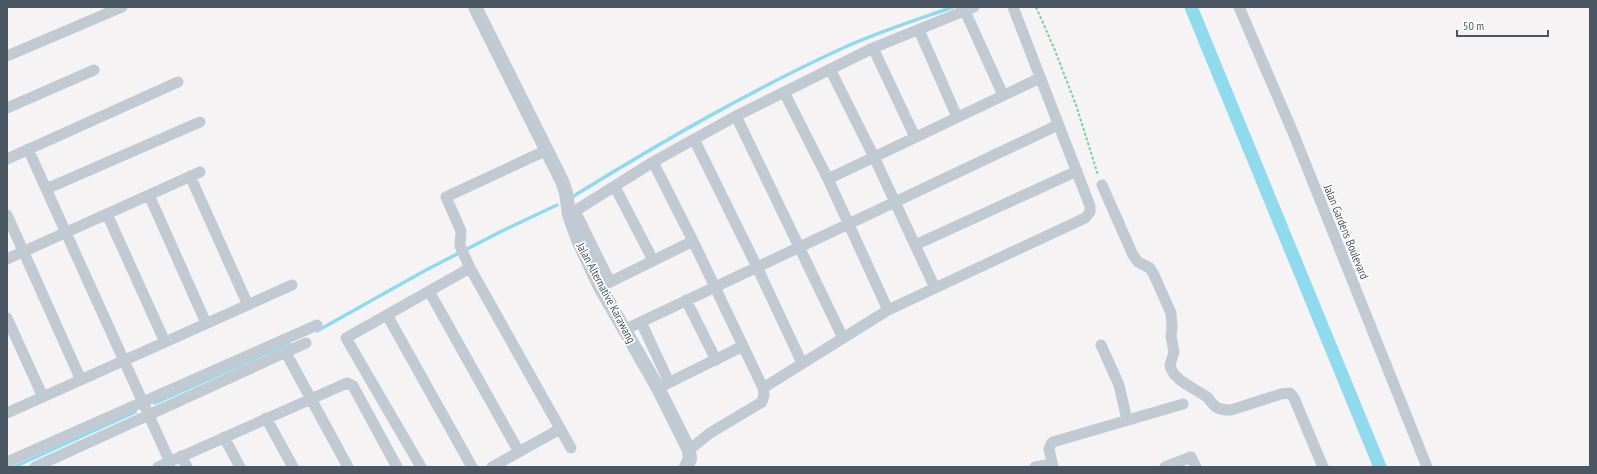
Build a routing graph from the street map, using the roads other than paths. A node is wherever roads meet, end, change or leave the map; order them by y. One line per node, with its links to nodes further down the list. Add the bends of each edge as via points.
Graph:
1 (122, 7): 8 (street)
2 (474, 7): 23 (street, Jalan Alternative Karawang)
3 (1013, 7): 11 (street)
4 (1239, 7): 104 (street, Jalan Gardens Boulevard, via 1294,135)
5 (970, 9): 6 (street); 14 (street)
6 (919, 30): 7 (street); 17 (street)
7 (873, 48): 9 (street); 20 (street)
8 (7, 56)
9 (830, 69): 13 (street); 24 (street)
10 (94, 70): 15 (street)
11 (1040, 78): 14 (street); 19 (street)
12 (178, 82): 22 (street)
13 (784, 92): 16 (street); 28 (street)
14 (1004, 95): 17 (street)
15 (7, 108)
16 (736, 116): 21 (street); 40 (street)
17 (957, 117): 20 (street)
18 (200, 122): 31 (street)
19 (1058, 125): 27 (street); 33 (street)
20 (915, 137): 24 (street)
21 (694, 139): 26 (street); 44 (street)
22 (28, 149): 25 (street); 31 (street)
23 (547, 150): 45 (street, via 446,198 461,231 462,250); 46 (street, Jalan Alternative Karawang, via 564,186 569,215 578,240)
24 (874, 157): 28 (street); 33 (street)
25 (7, 159)
26 (653, 162): 30 (street); 38 (street)
27 (1076, 171): 39 (street); 49 (street, via 1090,206 1090,212 1085,218)
28 (828, 179): 36 (street)
29 (1102, 185): 103 (street, via 1133,255 1138,262 1150,268 1171,313 1174,352 1170,364 1173,372 1222,410 1231,410 1290,393)
30 (615, 187): 43 (street); 46 (street, via 575,211)
31 (46, 189): 37 (street)
32 (149, 195): 34 (street); 52 (street, via 195,174); 57 (street)
33 (895, 202): 36 (street); 39 (street)
34 (107, 214): 37 (street); 61 (street)
35 (7, 215): 41 (street)
36 (848, 224): 40 (street); 53 (street)
37 (66, 232): 41 (street); 66 (street)
38 (693, 241): 43 (street); 48 (street)
39 (915, 245): 49 (street)
40 (800, 247): 44 (street); 60 (street)
41 (23, 251): 42 (street); 69 (street)
42 (7, 259)
43 (653, 260): 46 (street)
44 (757, 267): 48 (street); 68 (street)
45 (470, 268): 50 (street); 80 (street)
46 (605, 284): 59 (street, Jalan Alternative Karawang)
47 (292, 285): 52 (street)
48 (715, 287): 51 (street); 64 (street)
49 (935, 288): 53 (street)
50 (429, 291): 54 (street); 84 (street)
51 (686, 300): 56 (street); 67 (street)
52 (248, 305): 57 (street)
53 (888, 310): 60 (street)
54 (387, 314): 96 (street, via 346,338); 97 (street)
55 (7, 318): 72 (street)
56 (641, 322): 59 (street); 70 (street)
57 (206, 324): 61 (street)
58 (317, 325): 74 (street)
59 (624, 330): 70 (street, Jalan Alternative Karawang)
60 (843, 338): 68 (street)
61 (164, 342): 66 (street)
62 (306, 343): 65 (street)
63 (1101, 345): 79 (street, via 1119,385)
64 (743, 346): 67 (street); 71 (street)
65 (286, 353): 73 (street); 77 (street)
66 (124, 360): 69 (street); 74 (street)
67 (716, 360): 70 (street)
68 (802, 363): 71 (street)
69 (81, 380): 72 (street)
70 (663, 385): 83 (street, Jalan Alternative Karawang)
71 (763, 388): 83 (street, via 762,402 710,433)
72 (43, 397): 76 (street)
73 (311, 398): 78 (street); 94 (street); 95 (street, via 346,383 353,386)
74 (142, 402): 77 (street); 86 (street)
75 (1183, 404): 79 (street)
76 (7, 413)
77 (149, 416): 87 (street); 89 (street)
78 (266, 418): 81 (street); 93 (street)
79 (1127, 420): 88 (street, via 1053,442 1049,449)
80 (560, 429): 82 (street); 84 (street)
81 (224, 437): 85 (street); 92 (street)
82 (571, 448)
83 (689, 450): 99 (street, via 690,459)
84 (519, 452): 98 (street)
85 (181, 456): 87 (street); 91 (street)
86 (7, 462)
87 (170, 462): 90 (street)
88 (1053, 465): 100 (street)
89 (35, 467)
90 (158, 467)
91 (187, 467)
92 (240, 467)
93 (293, 467)
94 (348, 467)
95 (397, 467)
96 (421, 467)
97 (472, 467)
98 (492, 467)
99 (686, 467)
100 (1035, 467)
101 (1165, 467): 102 (street, via 1191,457)
102 (1196, 467)
103 (1324, 467)
104 (1427, 467)

